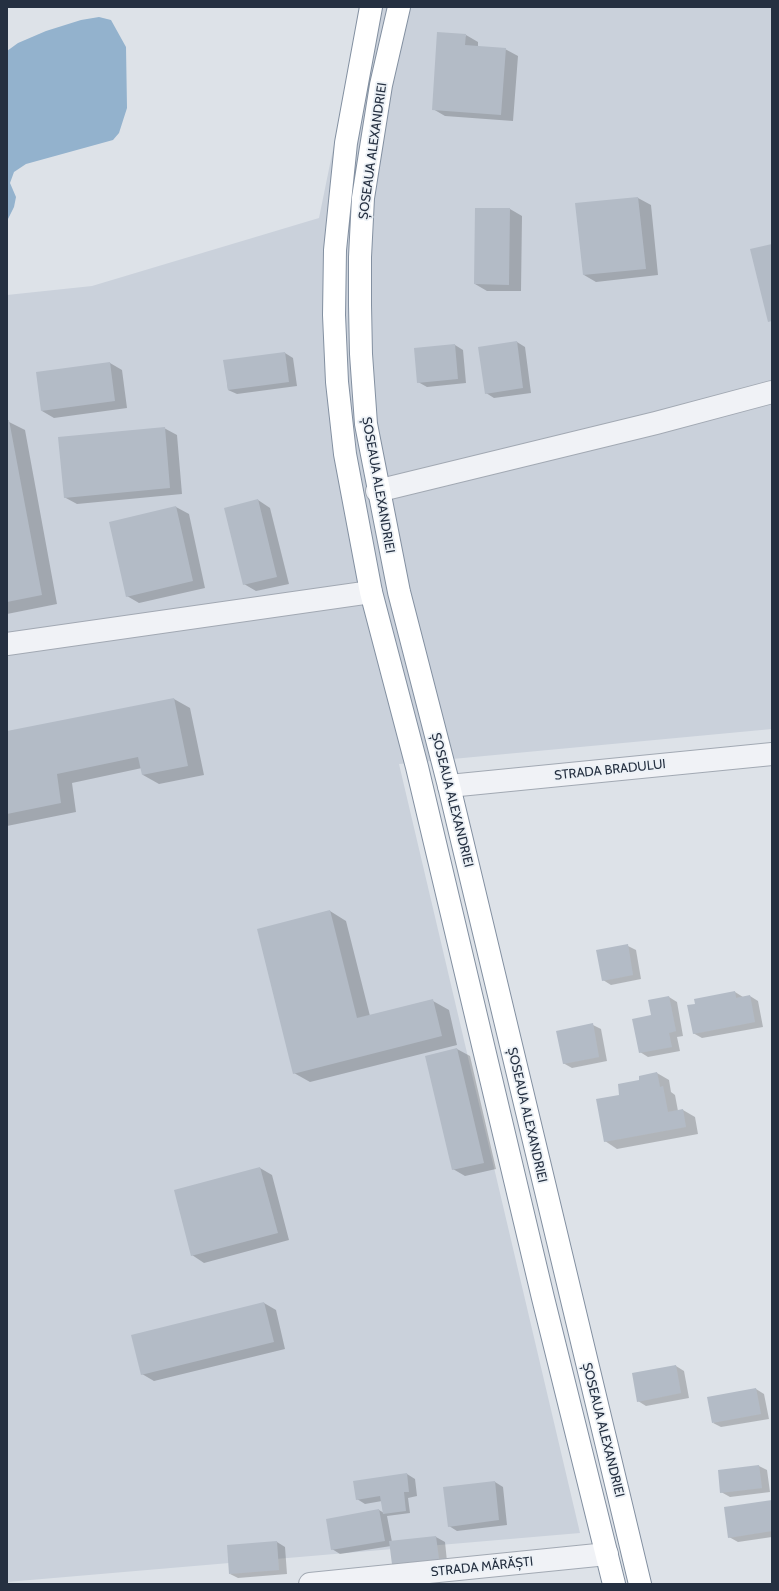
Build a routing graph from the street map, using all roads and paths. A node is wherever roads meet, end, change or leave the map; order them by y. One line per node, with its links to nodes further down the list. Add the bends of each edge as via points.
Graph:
1 (372, 7): 5 (highway, ȘOSEAUA ALEXANDRIEI, via 346,144 335,250 334,308 340,420)
2 (399, 7): 4 (highway, ȘOSEAUA ALEXANDRIEI, via 381,85 363,198 360,257 363,394)
3 (772, 392): 4 (street)
4 (378, 491): 8 (highway, ȘOSEAUA ALEXANDRIEI, via 399,592)
5 (371, 592): 6 (street); 9 (highway, ȘOSEAUA ALEXANDRIEI, via 417,767 539,1282)
6 (7, 644)
7 (772, 754): 8 (street, STRADA BRADULUI)
8 (449, 786): 13 (highway, ȘOSEAUA ALEXANDRIEI)
9 (607, 1554): 10 (street, STRADA MĂRĂȘTI); 12 (highway, ȘOSEAUA ALEXANDRIEI)
10 (331, 1583): 11 (street, STRADA MĂRĂȘTI)
11 (310, 1584)
12 (614, 1584)
13 (640, 1584)

